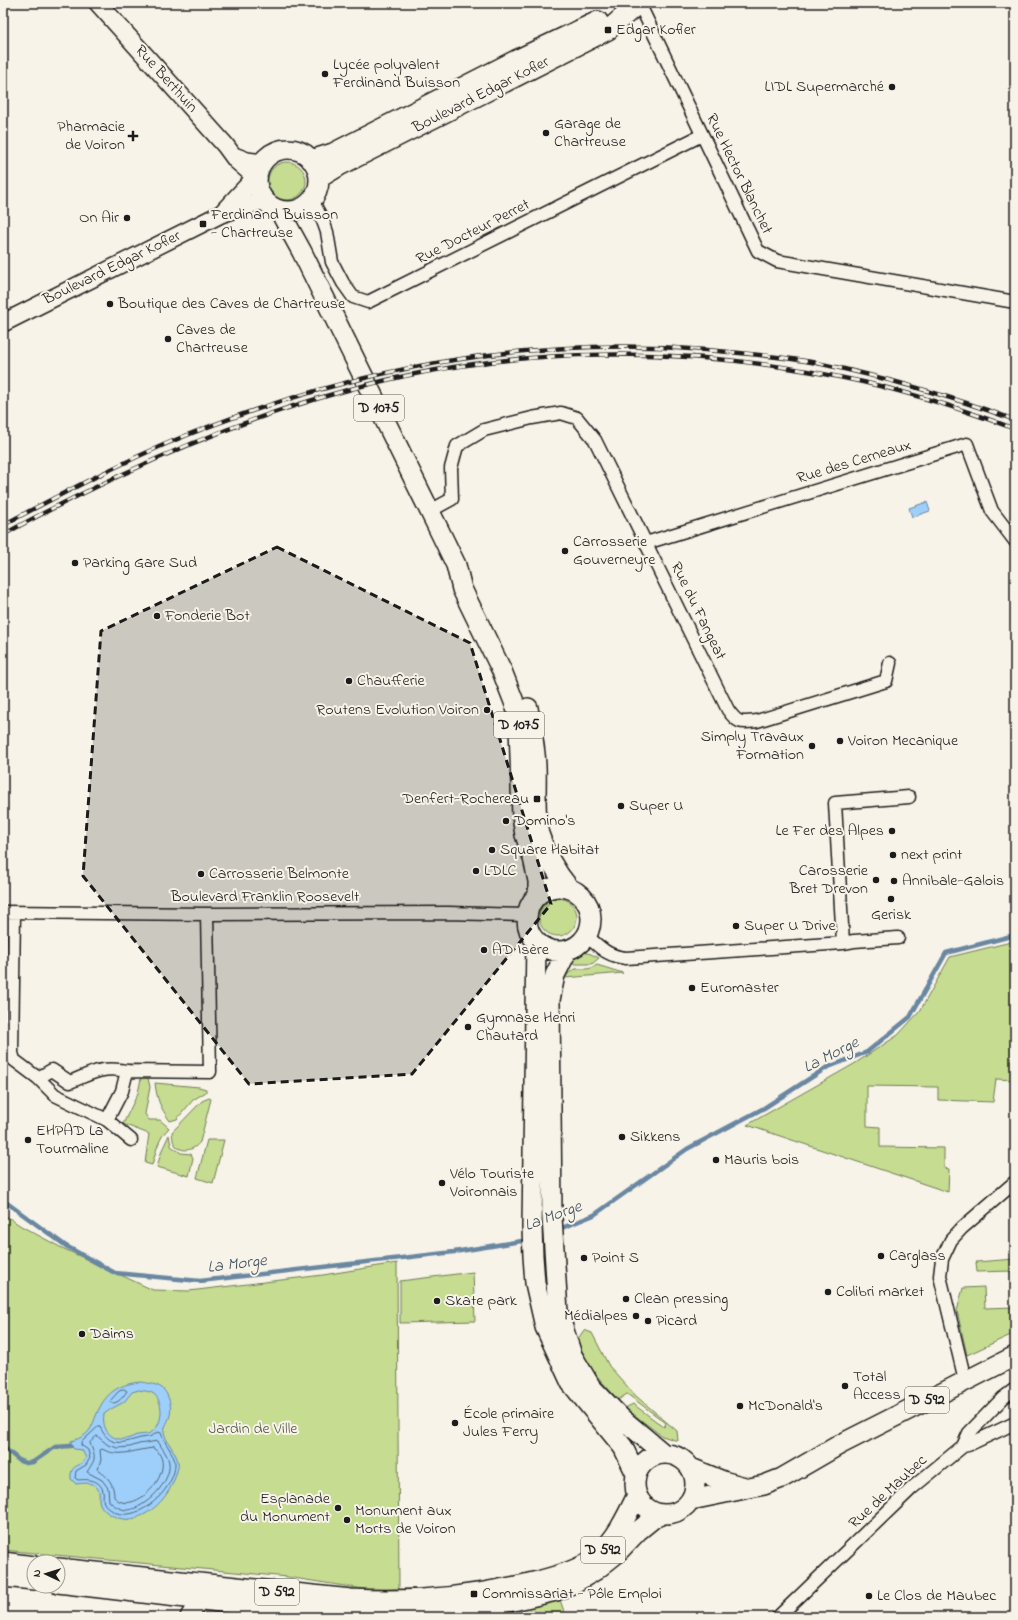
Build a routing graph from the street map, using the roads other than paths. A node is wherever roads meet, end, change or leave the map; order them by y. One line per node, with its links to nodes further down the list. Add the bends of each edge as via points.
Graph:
1 (98, 3): 5 (street, Rue Berthuin, via 234,156 247,161)
2 (640, 3): 3 (street, Rue Hector Blanchet); 4 (main road, Boulevard Edgar Kofler, via 523,57 333,153); 6 (main road, Boulevard Edgar Kofler, via 608,30)
3 (702, 135): 7 (street, Rue Docteur Perret, via 368,302 353,297 343,283 332,262 323,221); 11 (street, Rue Hector Blanchet, via 758,251 777,261)
4 (311, 160): 5 (main road, via 295,150 275,152 267,158); 6 (main road)
5 (259, 174): 8 (main road, via 259,192); 9 (street, Boulevard Edgar Kofler)
6 (319, 178): 7 (main road, via 317,190)
7 (307, 204): 8 (main road, via 291,211); 10 (main road, D 1075)
8 (272, 205): 9 (street, Boulevard Edgar Kofler); 10 (main road, D 1075)
9 (221, 214): 12 (street, Boulevard Edgar Kofler)
10 (302, 252): 13 (main road, D 1075)
11 (1015, 302)
12 (3, 324)
13 (430, 511): 15 (street, Rue du Fangeat, via 452,499 451,468 457,446 484,430 561,413 577,418 595,440); 16 (main road, D 1075)
14 (1015, 541): 15 (street, Rue des Cerneaux, via 992,511 967,444)
15 (646, 543): 17 (street, Rue du Fangeat, via 728,710 742,723 757,721 886,681)
16 (456, 565): 19 (main road, D 1075, via 474,587 518,677 532,730 539,832 546,852); 20 (main road, D 1075, via 462,589 502,671 516,707 522,817 538,881)
17 (890, 663)
18 (909, 797): 27 (street, via 835,804)
19 (569, 888): 20 (main road, via 558,886); 24 (main road, via 582,895 590,907 592,922)
20 (538, 895): 23 (main road, via 530,904)
21 (8, 913): 22 (street, Boulevard Franklin Roosevelt); 29 (street)
22 (208, 914): 23 (street, Boulevard Franklin Roosevelt); 30 (street, via 210,1072)
23 (527, 915): 26 (main road, via 528,929)
24 (587, 936): 27 (street, via 607,954 626,958); 28 (main road)
25 (898, 938): 27 (street)
26 (536, 941): 28 (main road, via 545,948); 42 (main road, via 532,1227 535,1283 544,1327 564,1371 577,1393 623,1447)
27 (844, 943)
28 (567, 951): 40 (main road, via 556,975 550,1000 552,1217 558,1312 572,1355 591,1387 620,1418)
29 (7, 1054): 31 (street)
30 (127, 1070): 31 (street, via 100,1069 70,1082 52,1070); 32 (street, via 122,1091)
31 (38, 1078): 32 (street, via 55,1095)
32 (107, 1120): 33 (street)
33 (131, 1140)
34 (1015, 1182): 36 (street, via 962,1228 951,1240 942,1259 940,1276)
35 (1015, 1356): 36 (main road, D 592)
36 (965, 1380): 43 (main road, D 592, via 839,1445 782,1478 764,1485)
37 (1015, 1388): 39 (street, Rue de Maubec, via 969,1433)
38 (1015, 1423): 39 (street, via 968,1446)
39 (963, 1446): 56 (street, Rue de Maubec, via 912,1488)
40 (664, 1454): 41 (main road, via 676,1456); 42 (main road, via 653,1456 643,1463)
41 (691, 1468): 43 (main road, D 592, via 723,1481); 45 (main road, via 696,1486)
42 (636, 1474): 44 (main road, via 634,1484)
43 (748, 1487): 45 (main road, D 592)
44 (637, 1495): 46 (main road, via 650,1511); 54 (main road, D 592, via 623,1525 609,1544 596,1557 578,1568 555,1577 508,1588 430,1599)
45 (691, 1500): 46 (main road, via 683,1509 672,1514)
46 (660, 1515): 54 (main road, D 592, via 638,1531 596,1570 556,1591 462,1610)
47 (3, 1562): 48 (main road)
48 (26, 1565)
49 (66, 1569): 53 (main road, D 592)
50 (3, 1577): 51 (main road)
51 (26, 1579)
52 (66, 1584): 53 (main road, D 592)
53 (201, 1592): 54 (main road, D 592); 55 (street)
54 (374, 1611)
55 (189, 1617)
56 (778, 1617)

